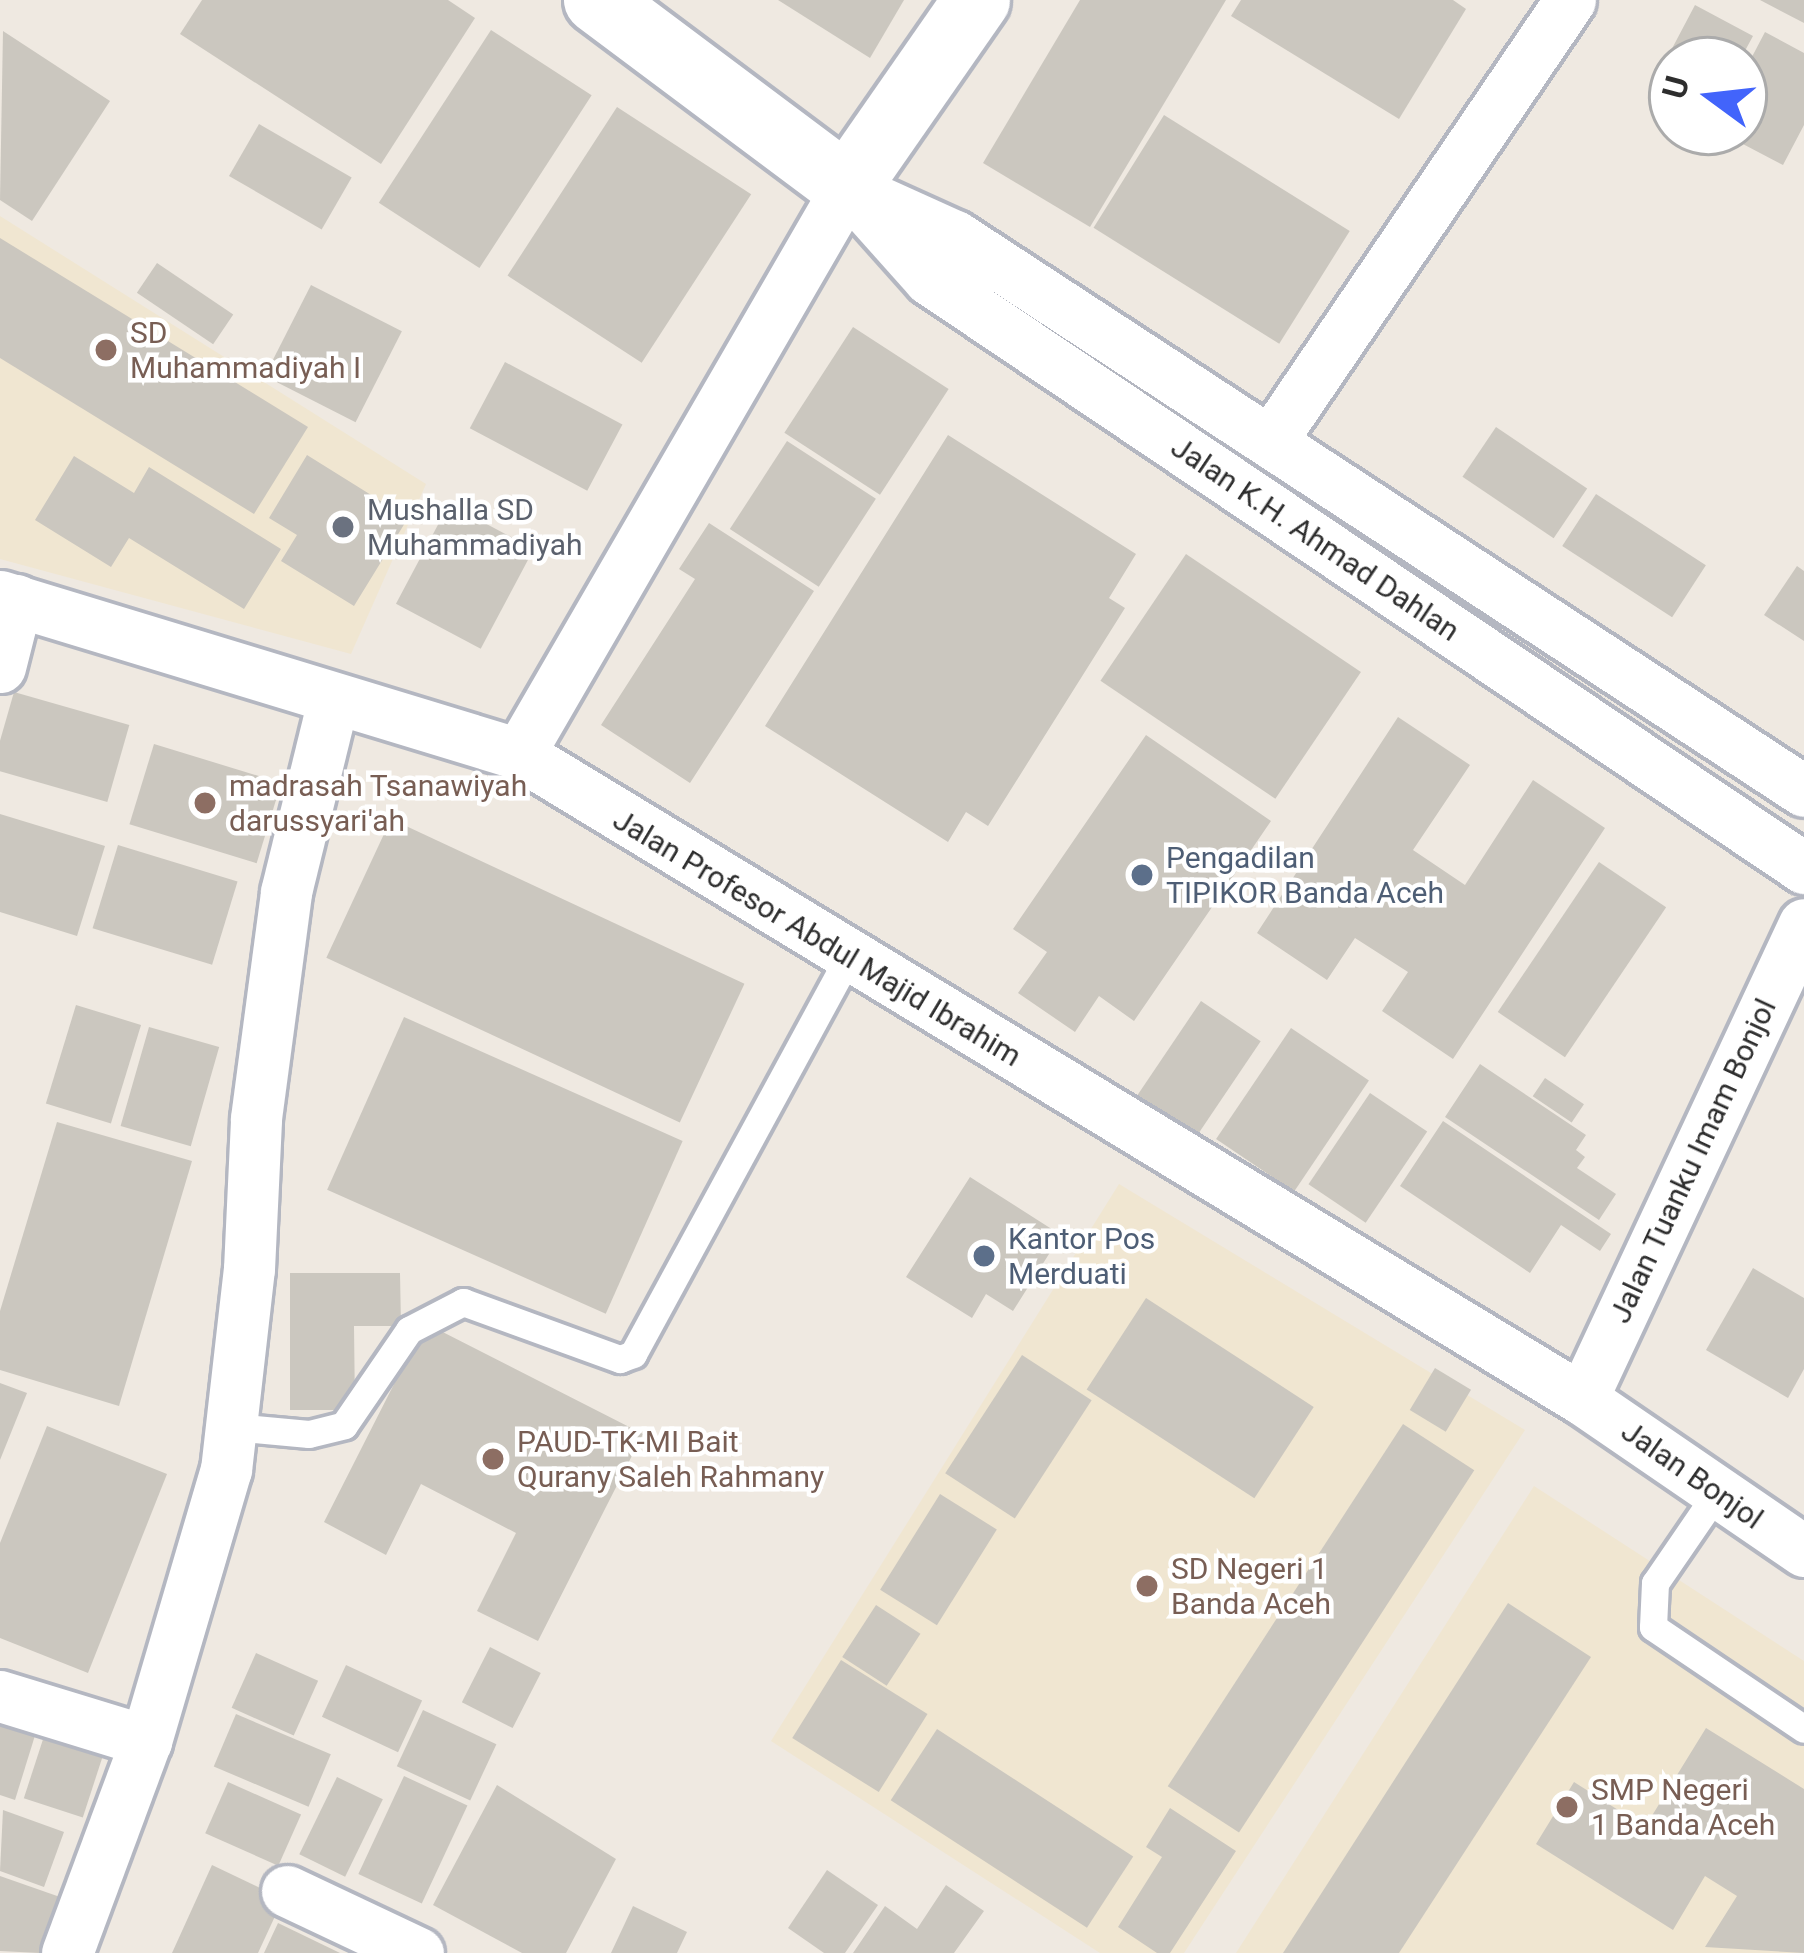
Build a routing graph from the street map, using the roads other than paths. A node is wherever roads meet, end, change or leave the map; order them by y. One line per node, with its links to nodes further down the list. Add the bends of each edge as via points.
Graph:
1 (597, 0): 4 (main road, Jalan K.H. Ahmad Dahlan)
2 (977, 0): 4 (main road)
3 (1570, 0): 5 (street)
4 (847, 187): 5 (street, Jalan K.H. Ahmad Dahlan, via 955,236); 9 (street); 11 (street, Jalan K.H. Ahmad Dahlan, via 929,279)
5 (1270, 442): 10 (street, Jalan K.H. Ahmad Dahlan)
6 (9, 598): 7 (street); 8 (street, Jalan Profesor Abdul Majid Ibrahim)
7 (0, 667)
8 (333, 700): 9 (street, Jalan Profesor Abdul Majid Ibrahim); 15 (street, via 286,892 256,1118)
9 (518, 754): 13 (street, Jalan Profesor Abdul Majid Ibrahim)
10 (1804, 791)
11 (1804, 868)
12 (1804, 924): 14 (street, Jalan Tuanku Imam Bonjol)
13 (848, 958): 14 (street, Jalan Profesor Abdul Majid Ibrahim); 15 (lane, via 633,1354 620,1359 463,1302 409,1330 344,1425 309,1434)
14 (1582, 1399): 16 (street, Jalan Bonjol)
15 (232, 1427): 20 (street)
16 (1716, 1493): 17 (street, Jalan Bonjol); 19 (lane, via 1655,1583 1653,1628)
17 (1804, 1551)
18 (0, 1696): 20 (street)
19 (1804, 1729)
20 (146, 1741): 22 (street)
21 (287, 1891): 23 (street)
22 (67, 1953)
23 (418, 1953)

